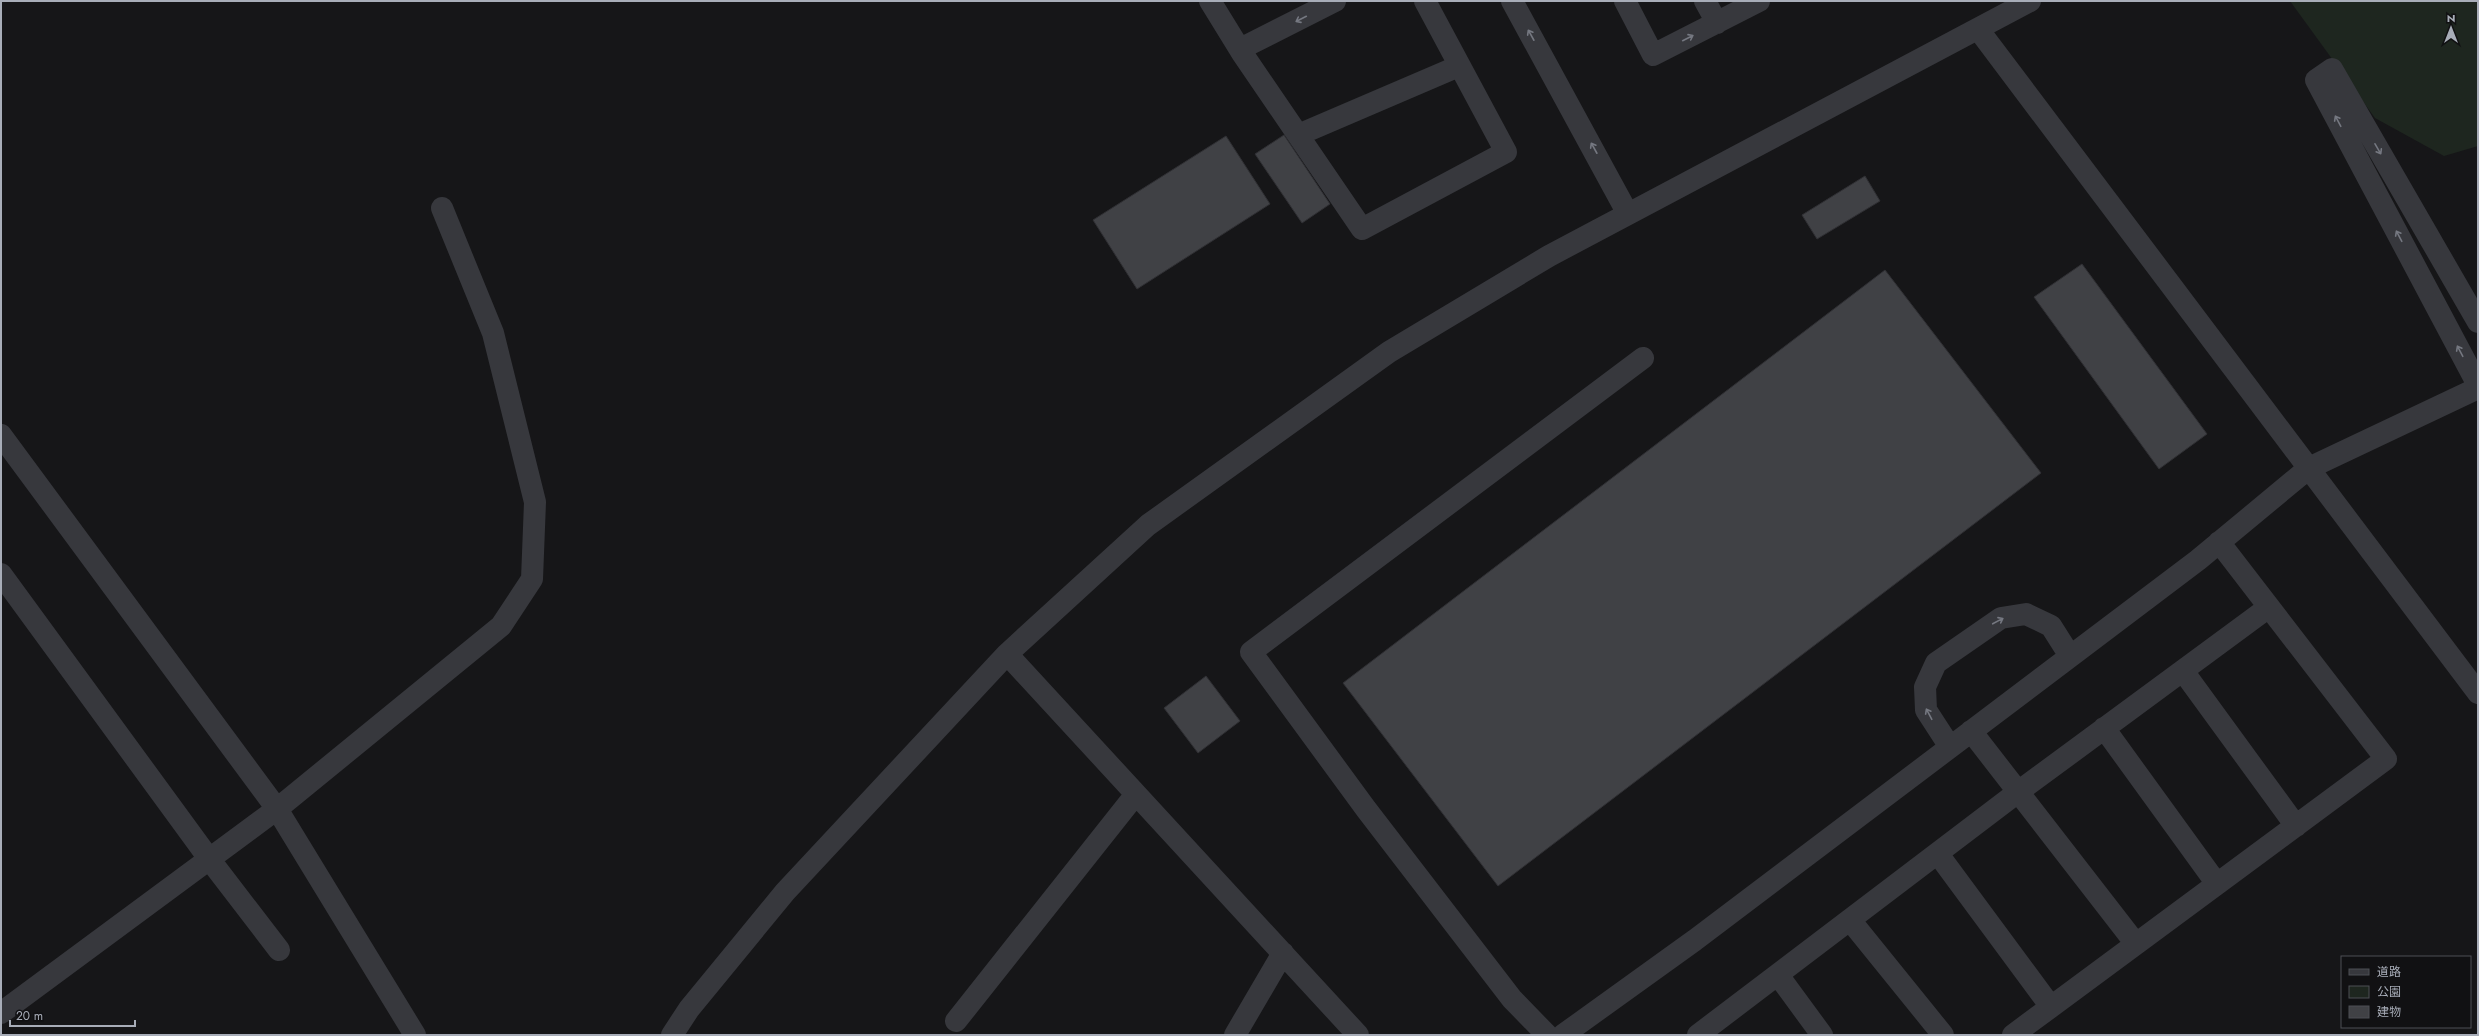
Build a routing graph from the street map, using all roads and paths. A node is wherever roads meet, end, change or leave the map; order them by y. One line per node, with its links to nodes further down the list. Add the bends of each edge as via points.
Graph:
1 (1210, 1): 11 (street)
2 (1335, 1): 11 (street, one-way to 11)
3 (1425, 1): 12 (street)
4 (1512, 1): 15 (street, one-way to 4)
5 (1625, 1): 9 (street, one-way to 9, via 1653,55)
6 (1705, 1): 9 (street)
7 (1759, 1): 9 (street)
8 (2030, 1): 10 (street)
9 (1717, 23)
10 (1978, 29): 15 (street); 20 (street)
11 (1240, 49): 13 (street)
12 (1459, 66): 13 (street); 13 (street, via 1506,152 1362,229)
13 (1298, 135)
14 (442, 208): 33 (street, via 493,333 535,502 532,579 501,626)
15 (1628, 214): 24 (street, via 1549,256 1383,357 1148,525)
16 (2478, 322): 18 (street, one-way to 16, via 2316,80 2332,69)
17 (1644, 358): 50 (street, via 1251,652 1366,809 1512,999)
18 (2478, 387): 20 (street)
19 (1, 435): 33 (street)
20 (2309, 468): 21 (street); 27 (street)
21 (2219, 542): 23 (street); 25 (street)
22 (1, 574): 36 (street)
23 (2269, 607): 26 (street); 34 (street, via 2386,759)
24 (1007, 654): 32 (street); 47 (street, via 785,892)
25 (2070, 656): 29 (street); 30 (street, one-way to 25, via 1926,710 1925,687 1936,663 2001,618 2026,614 2051,626)
26 (2183, 671): 28 (street); 34 (street)
27 (2478, 693)
28 (2104, 728): 31 (street); 37 (street)
29 (1972, 731): 30 (street); 31 (street)
30 (1950, 747): 51 (street, via 1695,940)
31 (2018, 792): 35 (street); 39 (street)
32 (1136, 794): 41 (street); 45 (street)
33 (277, 809): 36 (street); 46 (street)
34 (2296, 826): 37 (street)
35 (1938, 854): 38 (street); 43 (street)
36 (210, 860): 40 (street); 44 (street)
37 (2218, 884): 39 (street)
38 (1850, 920): 42 (street); 54 (street)
39 (2136, 944): 43 (street)
40 (279, 950)
41 (1282, 953): 48 (street); 49 (street)
42 (1778, 974): 52 (street); 53 (street)
43 (2051, 1007): 55 (street)
44 (1, 1013)
45 (956, 1021)
46 (415, 1035)
47 (672, 1035)
48 (1235, 1035)
49 (1358, 1035)
50 (1547, 1035)
51 (1563, 1035)
52 (1699, 1035)
53 (1822, 1035)
54 (1943, 1035)
55 (2013, 1035)

